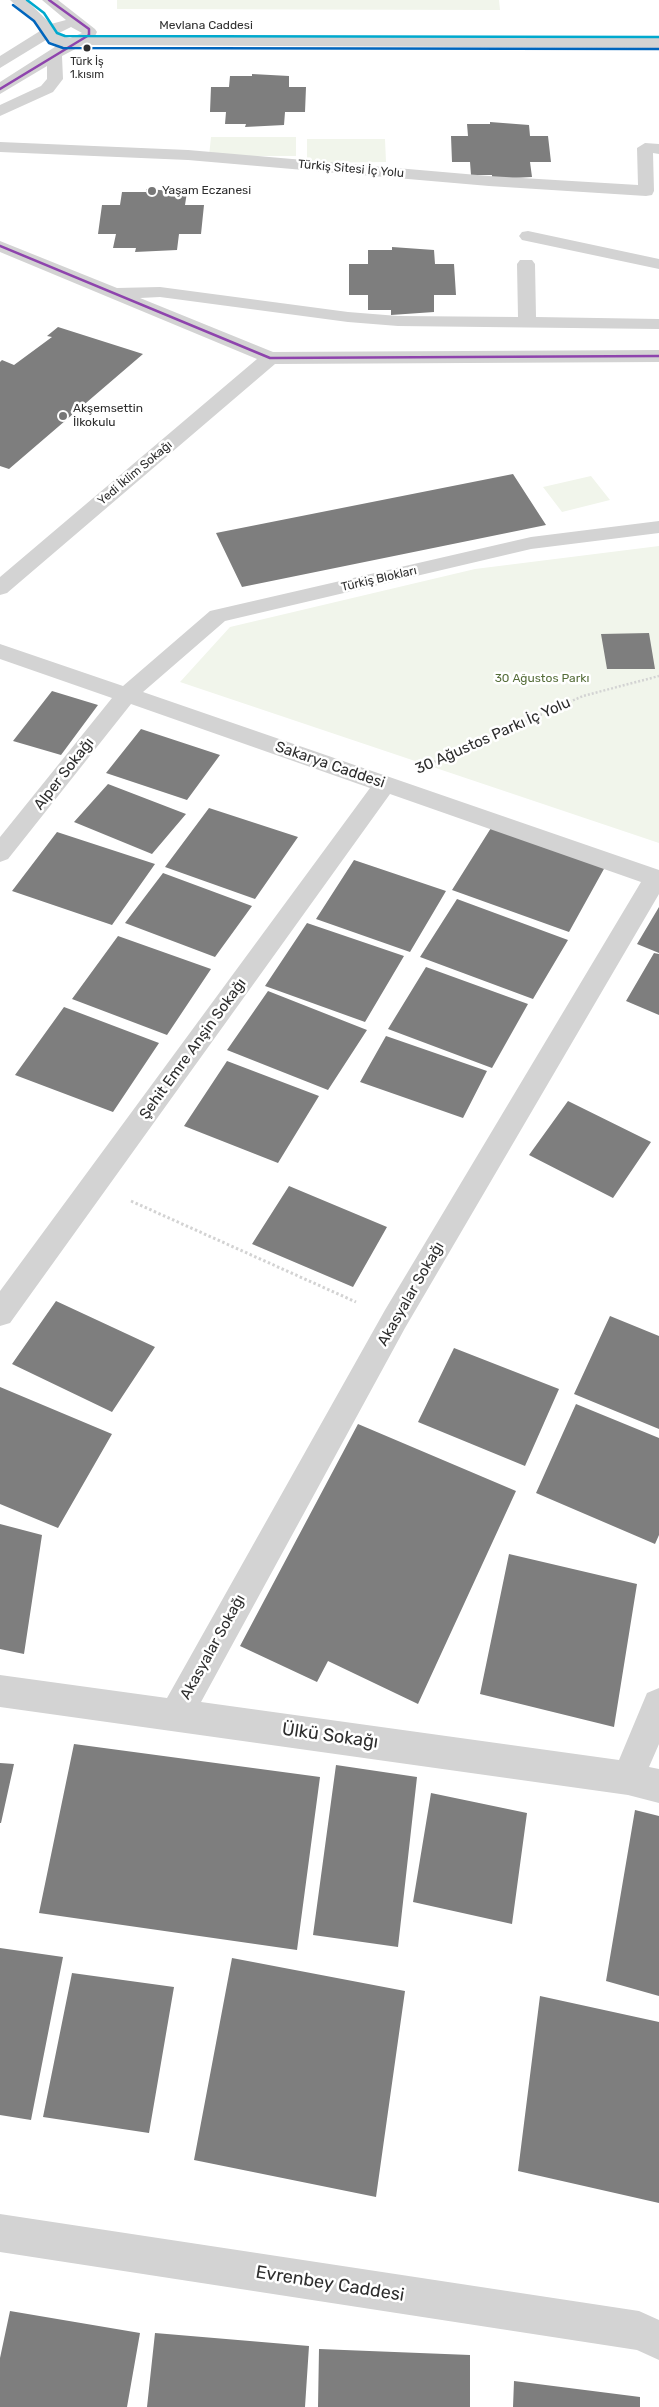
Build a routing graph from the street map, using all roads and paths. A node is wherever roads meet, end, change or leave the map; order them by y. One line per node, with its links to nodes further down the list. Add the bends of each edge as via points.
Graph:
1 (17, 0): 5 (street, via 39,17)
2 (49, 0): 3 (street)
3 (82, 25): 4 (street, Mevlana Caddesi); 5 (street, Mevlana Caddesi, via 64,24); 6 (street, via 90,32)
4 (659, 29)
5 (49, 33): 6 (street, Mevlana Caddesi, via 58,41); 9 (street, Mevlana Caddesi)
6 (78, 40): 7 (street, Mevlana Caddesi); 8 (street)
7 (659, 43)
8 (54, 55): 10 (street); 11 (street, via 55,79 47,89)
9 (0, 64)
10 (0, 89)
11 (0, 111)
12 (0, 147): 13 (street, Türkiş Sitesi İç Yolu, via 188,155 489,181 646,190 645,148)
13 (659, 149)
14 (528, 236): 17 (street)
15 (0, 246): 18 (street)
16 (526, 264): 19 (street)
17 (659, 264)
18 (113, 294): 19 (street, via 160,292 398,321); 22 (street)
19 (527, 323): 20 (street)
20 (659, 324)
21 (659, 356): 22 (street)
22 (270, 358): 24 (street, Yedi İklim Sokağı)
23 (659, 527): 27 (street, Türkiş Blokları, via 531,543 218,616)
24 (0, 588)
25 (0, 651): 27 (street, Sakarya Caddesi)
26 (659, 676): 28 (path, 30 Ağustos Parkı İç Yolu, via 583,696)
27 (126, 695): 28 (street, Sakarya Caddesi); 29 (street, Alper Sokağı)
28 (385, 784): 30 (street, Sakarya Caddesi); 31 (street, Şehit Emre Anşin Sokağı)
29 (0, 853)
30 (658, 879): 33 (street, Akasyalar Sokağı)
31 (94, 1185): 32 (street, Şehit Emre Anşin Sokağı); 33 (path)
32 (0, 1314)
33 (395, 1319): 36 (street, Akasyalar Sokağı)
34 (0, 1691): 36 (street, Ülkü Sokağı)
35 (659, 1704): 37 (street)
36 (176, 1715): 37 (street, Ülkü Sokağı)
37 (644, 1782)
38 (0, 2233): 39 (street, Evrenbey Caddesi, via 639,2331)
39 (659, 2340)

